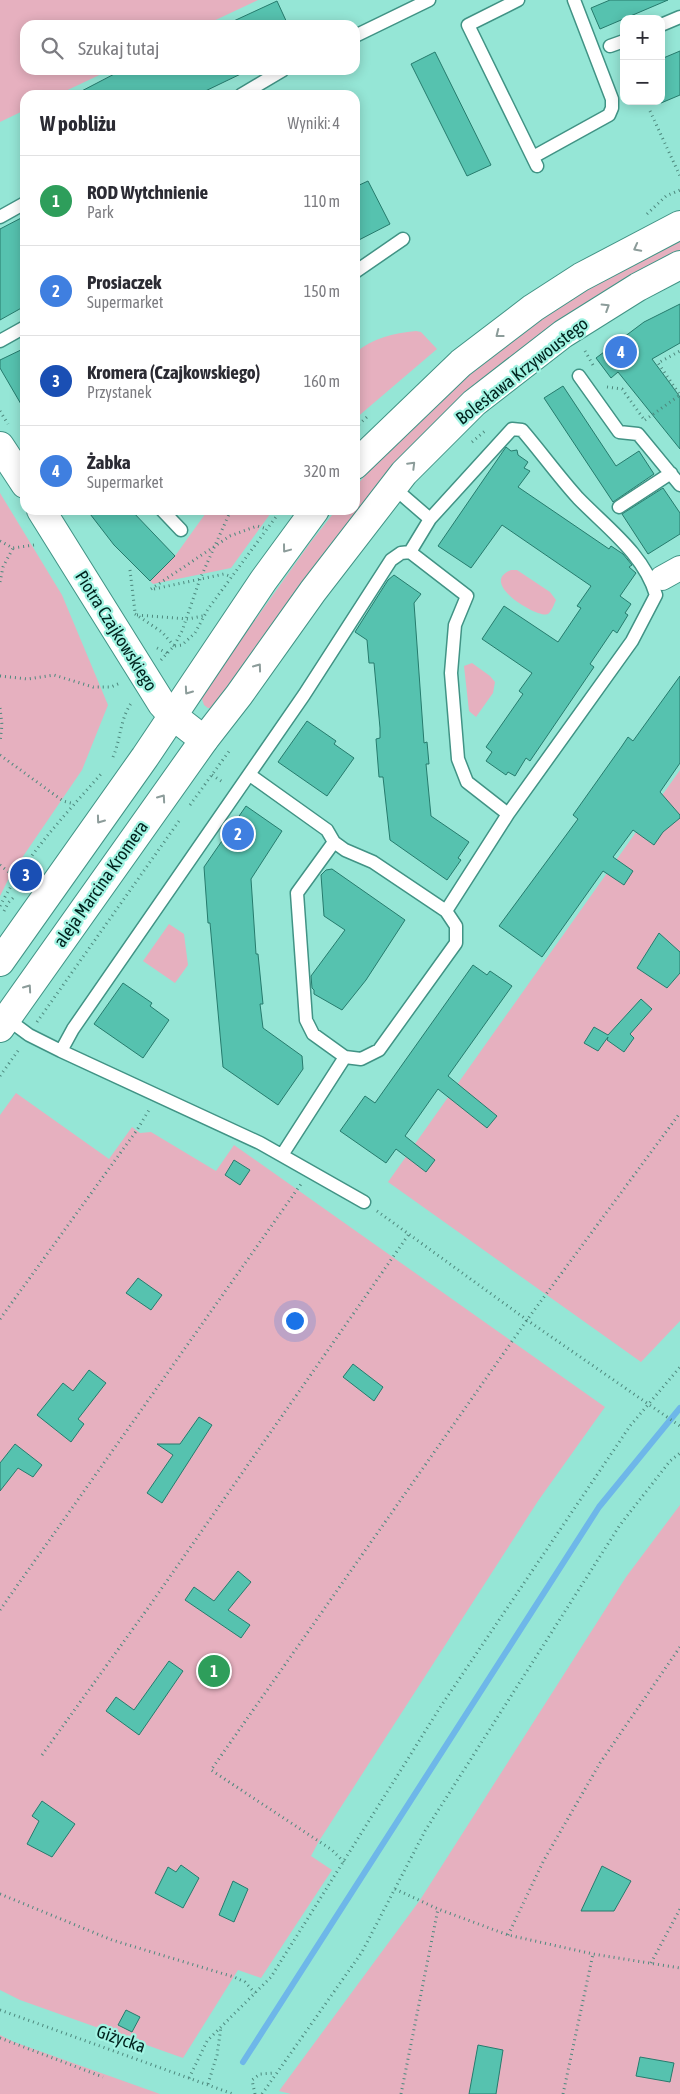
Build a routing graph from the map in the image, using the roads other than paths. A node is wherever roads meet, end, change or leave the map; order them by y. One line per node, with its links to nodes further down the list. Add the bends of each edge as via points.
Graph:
1 (429, 0): 6 (lane)
2 (518, 0): 3 (lane, via 468,25 535,161 609,115 612,108 612,99)
3 (574, 0)
4 (680, 16): 5 (lane)
5 (665, 22)
6 (360, 34)
7 (620, 42): 8 (lane)
8 (610, 46)
9 (275, 75): 10 (lane)
10 (249, 90)
11 (20, 206): 12 (lane)
12 (0, 218)
13 (680, 225): 21 (main road, one-way to 21, via 581,277 533,308 461,363)
14 (403, 238): 16 (lane)
15 (680, 265): 25 (main road, Bolesława Krzywoustego, one-way to 15, via 474,404 563,334)
16 (360, 268)
17 (20, 330): 18 (lane)
18 (0, 341)
19 (580, 376): 22 (lane, via 619,432 638,434)
20 (0, 446): 23 (main road)
21 (360, 460)
22 (671, 473): 24 (lane); 26 (lane)
23 (20, 476)
24 (680, 485)
25 (393, 487): 30 (lane); 35 (main road, Bolesława Krzywoustego, one-way to 25)
26 (619, 507)
27 (45, 515): 34 (main road, Piotra Czajkowskiego, via 148,683)
28 (167, 515): 31 (lane)
29 (311, 515): 34 (main road, one-way to 34)
30 (430, 519): 32 (lane); 33 (lane, via 512,429 522,430 578,497 626,545)
31 (181, 530)
32 (410, 552): 36 (lane, via 401,553 391,560); 37 (lane, via 468,596 455,625 451,673 458,759 467,782)
33 (664, 575): 37 (lane, via 632,641)
34 (172, 715): 35 (main road, Piotra Czajkowskiego); 40 (main road, one-way to 40)
35 (204, 740): 41 (main road, aleja Marcina Kromera, one-way to 35)
36 (250, 775): 38 (lane, via 327,830); 42 (lane, via 73,1029)
37 (508, 814): 39 (lane)
38 (334, 842): 39 (lane, via 373,862); 43 (lane, via 296,893 306,1020 313,1034)
39 (446, 911): 43 (lane, via 456,926 456,943 379,1050 361,1059)
40 (0, 962)
41 (3, 1023): 42 (lane)
42 (61, 1051): 44 (lane)
43 (345, 1057): 44 (lane)
44 (282, 1155): 45 (lane)
45 (364, 1202)

